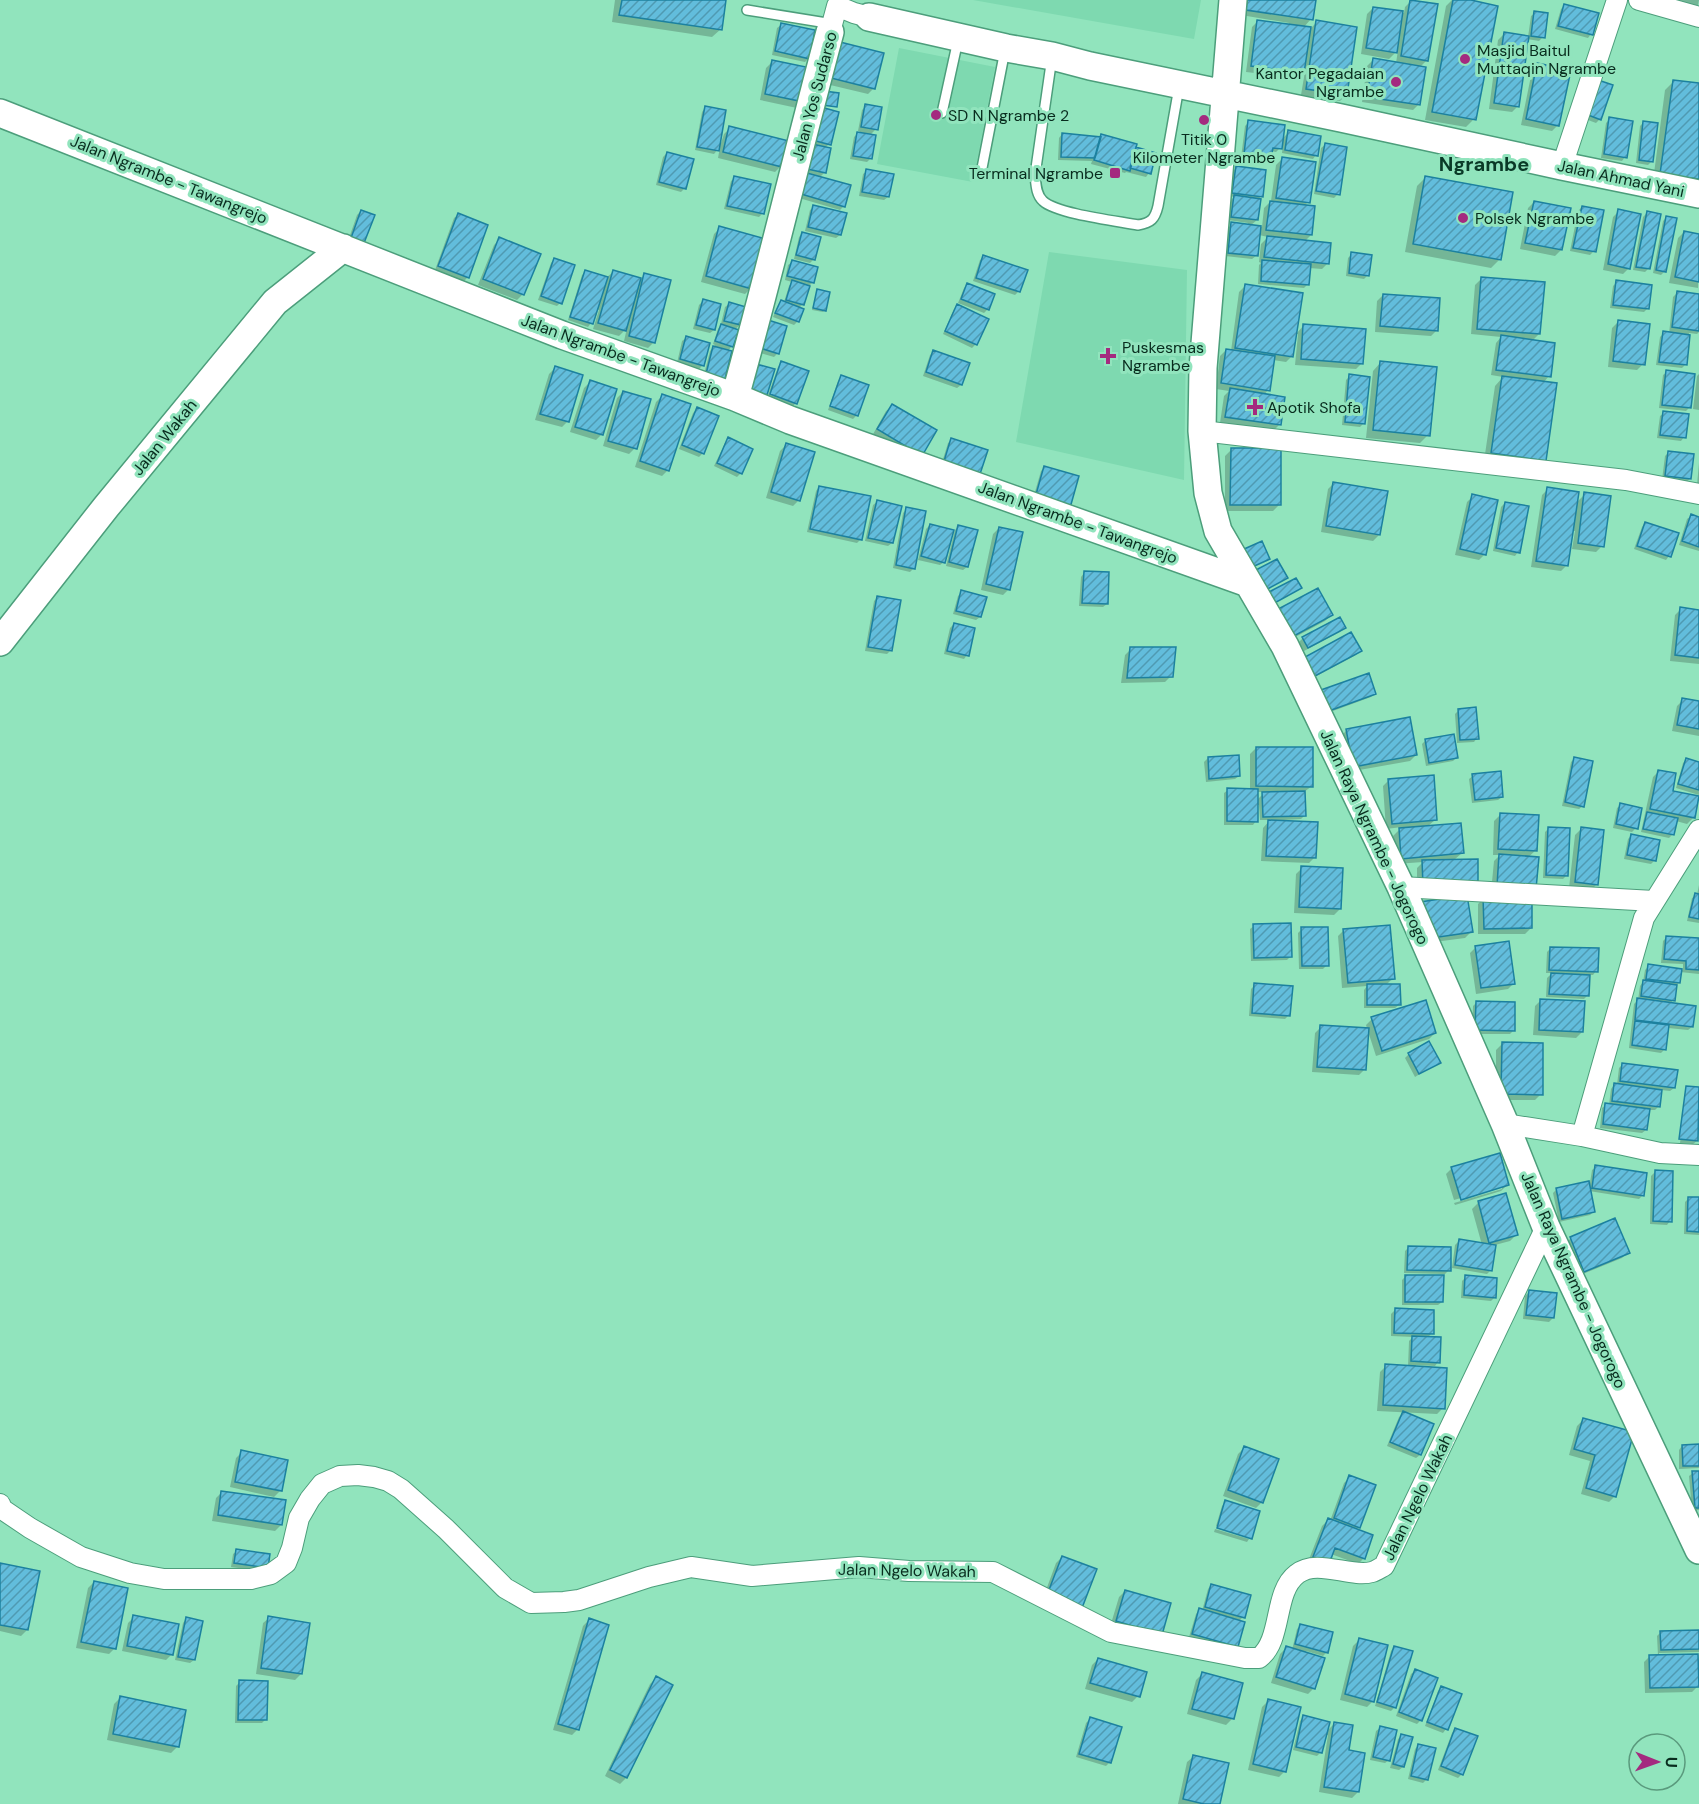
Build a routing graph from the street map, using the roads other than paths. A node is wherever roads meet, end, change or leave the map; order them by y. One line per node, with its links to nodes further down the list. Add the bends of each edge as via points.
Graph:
1 (1233, 0): 12 (main road, Jalan Raya Ngrambe - Jogorogo)
2 (1617, 0): 15 (street)
3 (1639, 0): 7 (street)
4 (747, 10): 5 (lane)
5 (832, 16): 6 (street, Jalan Yos Sudarso, via 854,13); 19 (main road, Jalan Yos Sudarso)
6 (869, 17): 8 (main road, Jalan Yos Sudarso)
7 (1699, 17)
8 (958, 37): 9 (main road, Jalan Yos Sudarso); 14 (lane)
9 (1006, 48): 10 (main road, Jalan Yos Sudarso); 16 (lane)
10 (1052, 56): 11 (main road, Jalan Yos Sudarso); 11 (lane, via 1035,175 1042,201 1057,209 1138,225 1150,223 1158,206)
11 (1179, 85): 12 (main road, Jalan Yos Sudarso)
12 (1226, 94): 15 (main road, Jalan Ahmad Yani); 20 (main road, Jalan Raya Ngrambe - Jogorogo, via 1203,368)
13 (0, 113): 18 (main road, Jalan Ngrambe - Tawangrejo)
14 (942, 113)
15 (1562, 166): 17 (main road, Jalan Ahmad Yani)
16 (982, 168)
17 (1699, 194)
18 (343, 248): 19 (main road, Jalan Ngrambe - Tawangrejo, via 561,335); 23 (main road, Jalan Wakah, via 275,302)
19 (735, 397): 22 (main road, Jalan Ngrambe - Tawangrejo)
20 (1202, 431): 21 (street, via 1615,478); 22 (main road, Jalan Raya Ngrambe - Jogorogo, via 1208,493 1218,531)
21 (1699, 494)
22 (1248, 583): 25 (main road, Jalan Raya Ngrambe - Jogorogo, via 1285,646)
23 (0, 642)
24 (1699, 830): 26 (street)
25 (1401, 887): 26 (street); 27 (main road, Jalan Raya Ngrambe - Jogorogo)
26 (1654, 901): 28 (street, via 1644,918)
27 (1505, 1124): 28 (street); 30 (main road, Jalan Raya Ngrambe - Jogorogo)
28 (1582, 1136): 29 (street, via 1660,1153)
29 (1699, 1155)
30 (1546, 1227): 31 (street, Jalan Ngelo Wakah, via 1384,1566 1371,1573 1323,1568 1297,1574 1286,1588 1269,1649 1260,1658 1111,1632 993,1572 859,1567 752,1575 691,1567 579,1600 531,1603 505,1588 401,1489 374,1476 358,1474 322,1484 300,1518 286,1563 271,1574 251,1579 164,1580 130,1573 81,1557 30,1528); 32 (main road, Jalan Raya Ngrambe - Jogorogo)
31 (0, 1504)
32 (1699, 1550)

